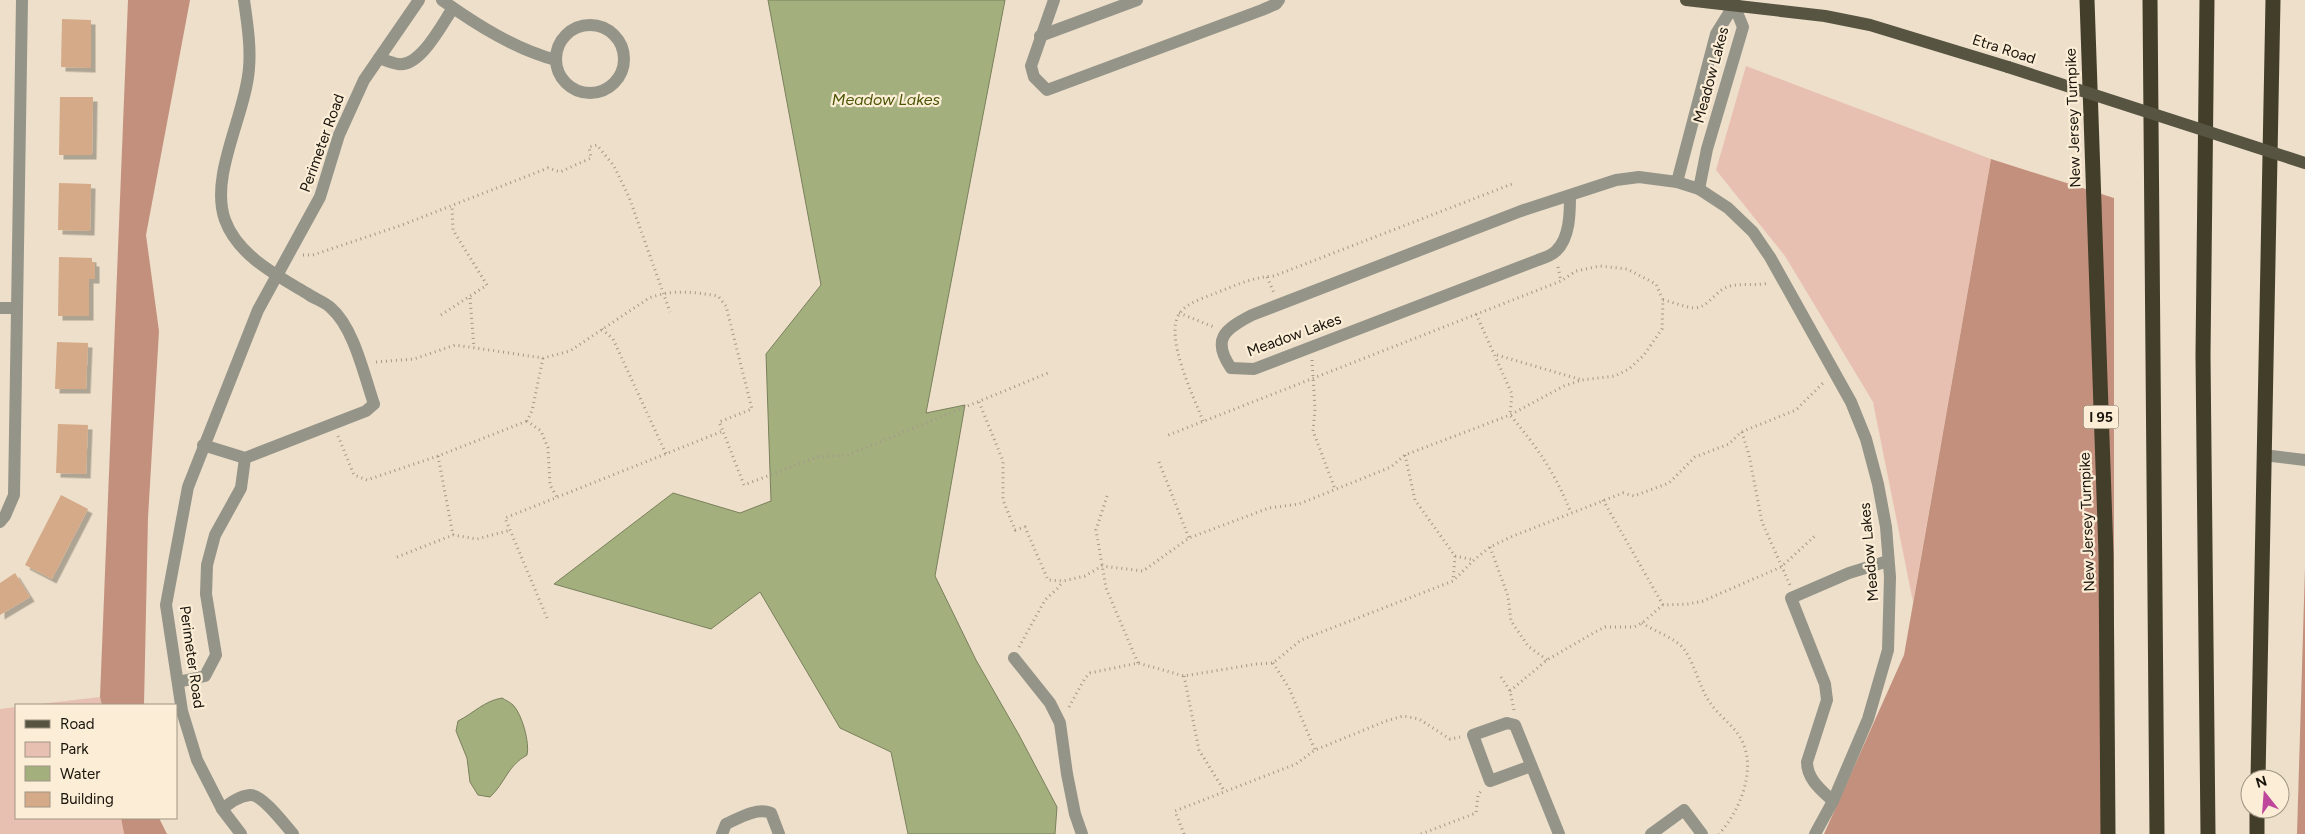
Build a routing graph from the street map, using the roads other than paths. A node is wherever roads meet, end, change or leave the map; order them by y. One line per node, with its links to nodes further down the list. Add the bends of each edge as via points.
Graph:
1 (22, 0): 24 (street)
2 (244, 0): 22 (street, via 249,68 242,110 227,159 221,204 232,234 255,260)
3 (419, 0): 16 (street, Perimeter Road)
4 (442, 0): 14 (street)
5 (1054, 0): 15 (street)
6 (1137, 0): 15 (street)
7 (1279, 0): 15 (street, via 1262,10 1047,90 1034,77 1031,66)
8 (1686, 0): 13 (main road, Etra Road)
9 (2087, 0): 47 (highway, New Jersey Turnpike / I 95, via 2106,563)
10 (2150, 0): 48 (highway)
11 (2206, 0): 49 (highway, via 2203,355)
12 (2273, 0): 26 (highway)
13 (1735, 3): 18 (main road, Etra Road, bridge, via 1870,25); 19 (street, Meadow Lakes, via 1716,34); 20 (street, Meadow Lakes, via 1743,28 1707,149)
14 (453, 8): 16 (street, via 415,60 400,65); 17 (street, via 531,53)
15 (1040, 36)
16 (379, 58): 22 (street, Perimeter Road, via 364,80 339,135 320,197)
17 (556, 60): 17 (street, via 564,80 581,92 592,93 602,91 615,82 623,68 624,57 616,36 595,25 583,26 568,34 558,49)
18 (2305, 163)
19 (1677, 182): 20 (street, Meadow Lakes); 21 (street, Meadow Lakes, via 1639,177 1616,180)
20 (1699, 189): 30 (street, Meadow Lakes, via 1728,208 1754,232 1851,402 1866,440 1886,528)
21 (1570, 195): 21 (street, Meadow Lakes, via 1252,315 1232,325 1226,332 1221,342 1221,354 1231,368 1254,369 1556,252 1569,222)
22 (277, 275): 25 (street, Perimeter Road, via 258,310); 27 (street, via 331,308 344,325 374,404 366,411)
23 (0, 308): 24 (street)
24 (16, 308): 29 (street, via 14,495)
25 (203, 445): 27 (street); 32 (street, Perimeter Road, via 188,487 166,605)
26 (2264, 455): 28 (street); 34 (highway)
27 (245, 458): 32 (street, via 241,488 215,535 207,565 206,594 216,655 205,676)
28 (2305, 460)
29 (0, 522)
30 (1888, 561): 35 (street, Meadow Lakes, via 1888,650 1868,719); 35 (street, via 1849,573 1791,598 1827,692 1807,771)
31 (1014, 658): 42 (street, via 1050,703 1060,723 1067,774)
32 (178, 682): 36 (street, Perimeter Road, via 182,711 197,760)
33 (1531, 766): 33 (street, via 1515,725 1508,724 1473,736 1490,782); 43 (street)
34 (2258, 769)
35 (1833, 802): 46 (street, Meadow Lakes)
36 (222, 809): 38 (street, Perimeter Road); 39 (street, via 239,798 251,795 260,798)
37 (2257, 819): 50 (highway)
38 (241, 834)
39 (293, 834)
40 (722, 834): 41 (street, via 726,824 764,810 771,814)
41 (779, 834)
42 (1082, 834)
43 (1559, 834)
44 (1651, 834): 45 (street, via 1684,810)
45 (1702, 834)
46 (1816, 834)
47 (2108, 834)
48 (2157, 834)
49 (2208, 834)
50 (2257, 834)

